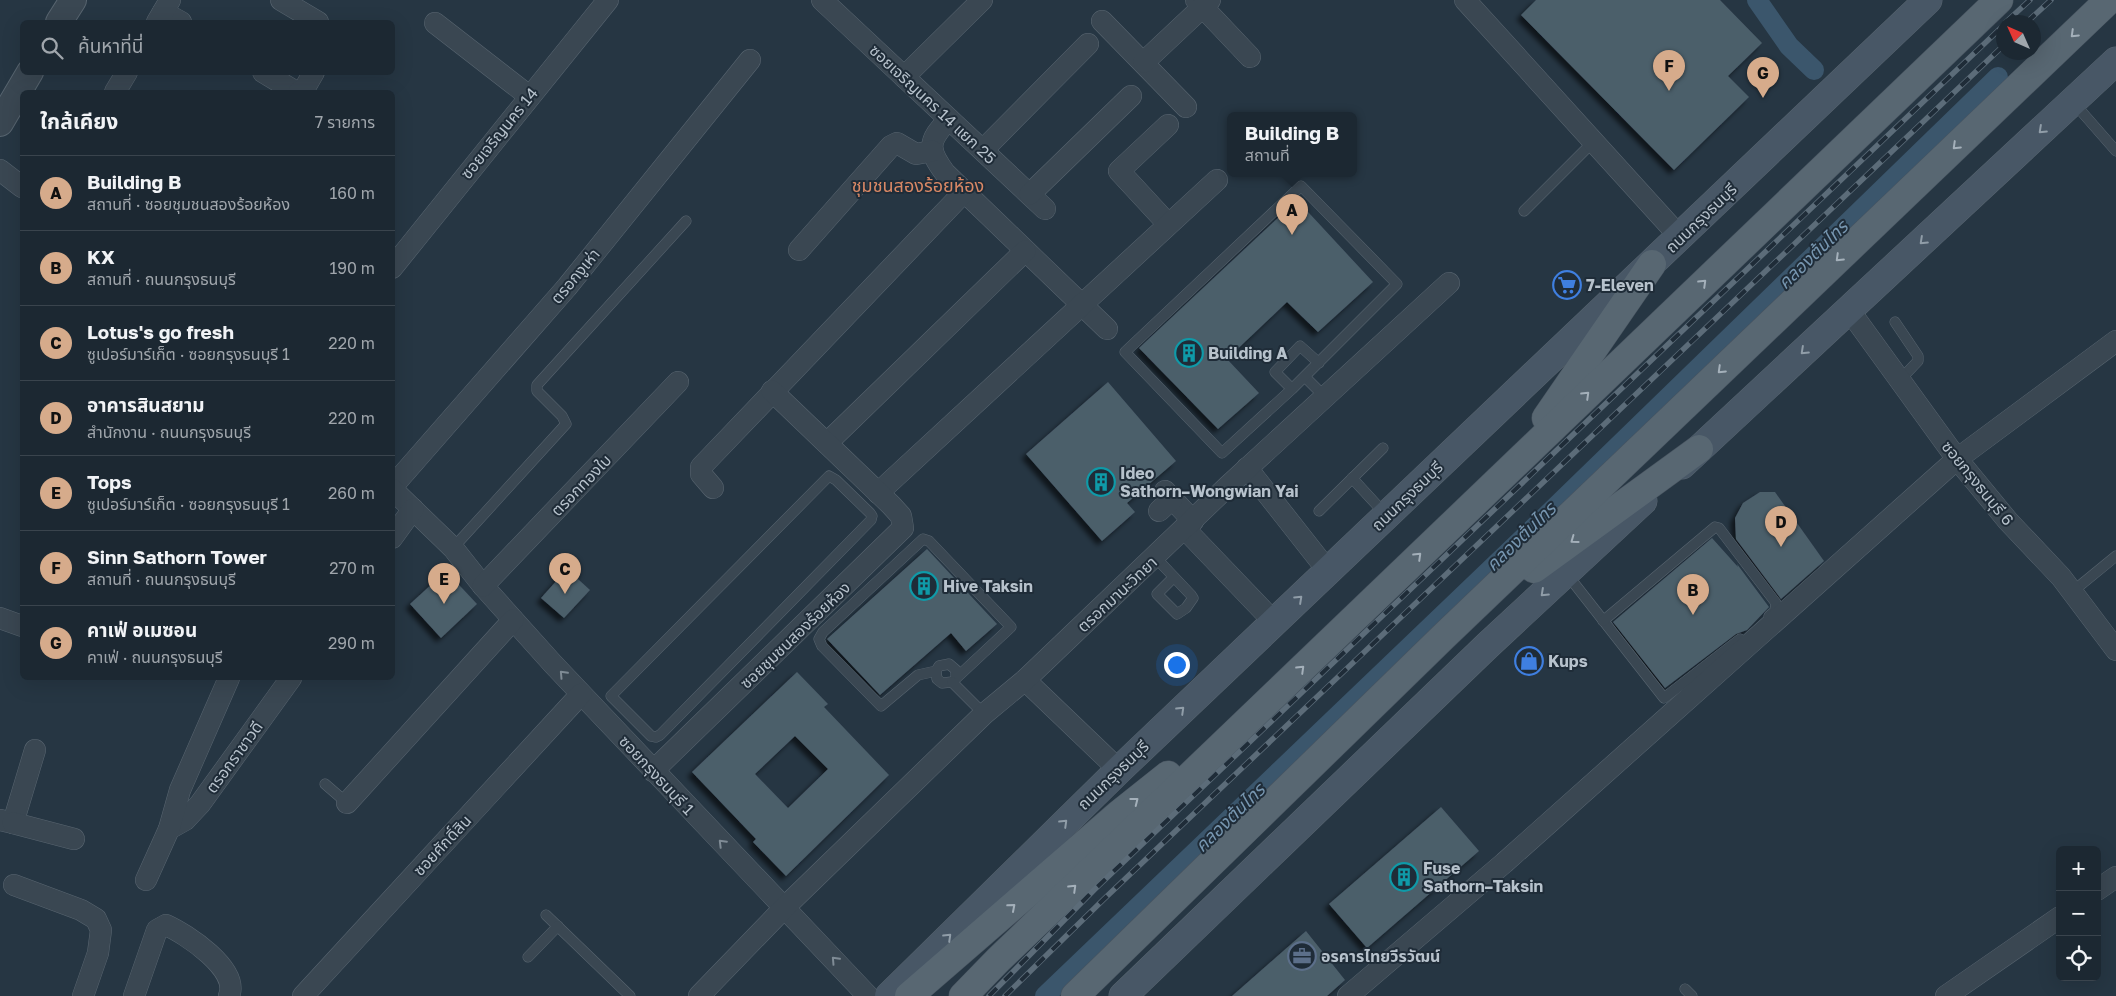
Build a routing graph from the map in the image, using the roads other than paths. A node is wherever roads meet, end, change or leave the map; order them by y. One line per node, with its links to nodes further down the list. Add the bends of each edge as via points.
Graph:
1 (73, 0): 11 (street)
2 (281, 0): 12 (street)
3 (608, 0): 28 (street, ซอยเจริญนคร 14)
4 (982, 0): 24 (street)
5 (1465, 0): 35 (street)
6 (1928, 0): 48 (main road, ถนนกรุงธนบุรี)
7 (1999, 0): 70 (main road, one-way to 7)
8 (2109, 0): 96 (main road, one-way to 96)
9 (1203, 2): 16 (street); 19 (street)
10 (832, 3): 24 (street, ซอยเจริญนคร 14 แยก 25)
11 (61, 20)
12 (315, 20)
13 (1102, 21): 19 (street)
14 (435, 23): 28 (street)
15 (1088, 44): 36 (street)
16 (1250, 57)
17 (750, 60): 73 (street, ตรอกงูเห่า, via 567,287)
18 (2116, 61): 30 (main road)
19 (1144, 62): 31 (street)
20 (28, 75): 33 (street)
21 (125, 75): 25 (street)
22 (268, 75): 26 (street)
23 (312, 75): 27 (street)
24 (904, 77): 32 (street, ซอยเจริญนคร 14 แยก 25)
25 (116, 90)
26 (294, 90)
27 (305, 90)
28 (529, 96): 51 (street, ซอยเจริญนคร 14)
29 (1131, 96): 43 (street)
30 (2073, 102): 38 (lane); 55 (main road, one-way to 55)
31 (1186, 107)
32 (949, 119): 36 (street, ซอยเจริญนคร 14 แยก 25); 37 (street, via 938,130)
33 (0, 123)
34 (1168, 125): 47 (street, via 1119,171)
35 (1592, 143): 45 (lane); 48 (street)
36 (983, 150): 43 (street, ซอยเจริญนคร 14 แยก 25)
37 (932, 151): 42 (street, via 945,174); 49 (street, via 916,154 897,143 891,146)
38 (2116, 151)
39 (0, 170): 41 (street)
40 (1217, 180): 47 (street)
41 (20, 185)
42 (964, 192): 50 (street); 64 (street)
43 (1030, 194): 44 (street, ซอยเจริญนคร 14 แยก 25)
44 (1045, 209)
45 (1524, 211)
46 (686, 221): 83 (lane, via 537,385 537,391 566,424)
47 (1168, 224): 54 (street)
48 (1680, 237): 52 (main road, ถนนกรุงธนบุรี)
49 (799, 250)
50 (1025, 251): 54 (street); 66 (street)
51 (395, 264)
52 (1652, 264): 70 (main road); 80 (main road, ถนนกรุงธนบุรี)
53 (1449, 283): 65 (street, ตรอกมานะวิทยา)
54 (1080, 304): 57 (street); 76 (street)
55 (1849, 310): 62 (street, ซอยกรุงธนบุรี 6); 68 (main road, one-way to 68)
56 (1895, 322): 62 (lane, via 1918,356 1918,361)
57 (1107, 329)
58 (2116, 341): 69 (street)
59 (1319, 364): 60 (lane); 63 (lane, via 1300,346 1275,370); 63 (lane, via 1397,284 1302,186 1125,352 1222,453)
60 (1304, 377): 63 (lane); 65 (lane)
61 (678, 382): 89 (street, ตรอกทองใบ)
62 (1899, 382): 69 (street, ซอยกรุงธนบุรี 6)
63 (1292, 390)
64 (772, 391): 66 (street, ซอยชุมชนสองร้อยห้อง); 74 (street, via 701,467 701,474)
65 (1324, 396): 71 (street, ตรอกมานะวิทยา)
66 (827, 443): 76 (street, ซอยชุมชนสองร้อยห้อง)
67 (1383, 448): 72 (lane)
68 (1699, 449): 87 (main road); 96 (main road, one-way to 96)
69 (1957, 460): 90 (street, ซอยกรุงธนบุรี 6); 138 (street, via 1504,863)
70 (1518, 461): 104 (main road, one-way to 70)
71 (1247, 468): 81 (street, ตรอกมานะวิทยา); 86 (street)
72 (1352, 478): 79 (lane); 80 (lane)
73 (395, 485)
74 (713, 488)
75 (395, 491): 78 (street, ซอยกรุงธนบุรี 1)
76 (878, 493): 109 (street, ซอยชุมชนสองร้อยห้อง, via 901,516 903,528 896,537)
77 (1165, 500): 81 (street)
78 (413, 509): 82 (street); 83 (street, ซอยกรุงธนบุรี 1)
79 (1319, 511)
80 (1386, 516): 86 (main road, ถนนกรุงธนบุรี)
81 (1189, 525): 85 (street, ตรอกมานะวิทยา); 94 (street)
82 (395, 534)
83 (454, 548): 89 (street, ซอยกรุงธนบุรี 1)
84 (2116, 556): 90 (lane)
85 (1156, 557): 88 (lane); 102 (street, ตรอกมานะวิทยา)
86 (1328, 571): 94 (main road, ถนนกรุงธนบุรี, one-way to 86)
87 (1566, 573): 93 (lane); 137 (main road, one-way to 137)
88 (1174, 577)
89 (483, 586): 92 (street, ซอยกรุงธนบุรี 1)
90 (2072, 592): 97 (street, ซอยกรุงธนบุรี 6)
91 (0, 618): 95 (street)
92 (513, 620): 103 (street, ซอยกรุงธนบุรี 1, one-way to 92); 111 (street)
93 (1603, 621): 93 (lane, via 1664,698 1775,611 1776,603 1715,527)
94 (1274, 622): 108 (main road, ถนนกรุงธนบุรี, one-way to 94)
95 (20, 625)
96 (1443, 637): 123 (main road)
97 (2116, 650)
98 (936, 671): 99 (lane, via 942,683); 99 (lane, via 940,666 949,664 956,670); 99 (lane, via 918,675 881,706 822,646 819,639 923,538 1011,628)
99 (954, 679): 106 (lane)
100 (228, 680): 113 (street, ตรอกราชาวดี, via 180,790)
101 (291, 680): 113 (street, ตรอกราชาวดี, via 200,804 185,820)
102 (1025, 680): 106 (street, ตรอกมานะวิทยา); 108 (street)
103 (581, 694): 105 (street, ซอยกรุงธนบุรี 1); 128 (street, ซอยศักดิ์สิน)
104 (1266, 703): 133 (main road, one-way to 104, via 1119,814); 134 (main road, one-way to 104)
105 (604, 704): 105 (lane, via 828,477 836,480 871,514 871,520 658,736 654,737); 109 (street, ซอยกรุงธนบุรี 1)
106 (984, 714): 119 (street, ตรอกมานะวิทยา)
107 (35, 750): 112 (street)
108 (1119, 770): 132 (main road, ถนนกรุงธนบุรี, one-way to 108)
109 (653, 771): 119 (street, ซอยกรุงธนบุรี 1, one-way to 109)
110 (325, 784): 111 (lane)
111 (347, 803)
112 (7, 822): 114 (street)
113 (168, 829): 116 (street, ตรอกราชาวดี)
114 (74, 839)
115 (2116, 877): 118 (street)
116 (146, 880)
117 (14, 885): 125 (street, via 81,910 96,919 101,930 98,953)
118 (2101, 887)
119 (786, 906): 130 (street, ตรอกมานะวิทยา); 131 (street, ซอยกรุงธนบุรี 1, one-way to 119)
120 (546, 915): 122 (lane)
121 (2056, 920): 139 (street)
122 (558, 926): 124 (lane); 129 (lane)
123 (1137, 935): 135 (main road); 136 (main road)
124 (528, 957)
125 (83, 996)
126 (134, 996): 127 (street, via 157,930 166,925 186,936 220,965 230,982)
127 (229, 996)
128 (302, 996)
129 (630, 996)
130 (699, 996)
131 (868, 996)
132 (889, 996)
133 (909, 996)
134 (963, 996)
135 (1075, 996)
136 (1086, 996)
137 (1123, 996)
138 (1348, 996)
139 (1946, 996)

